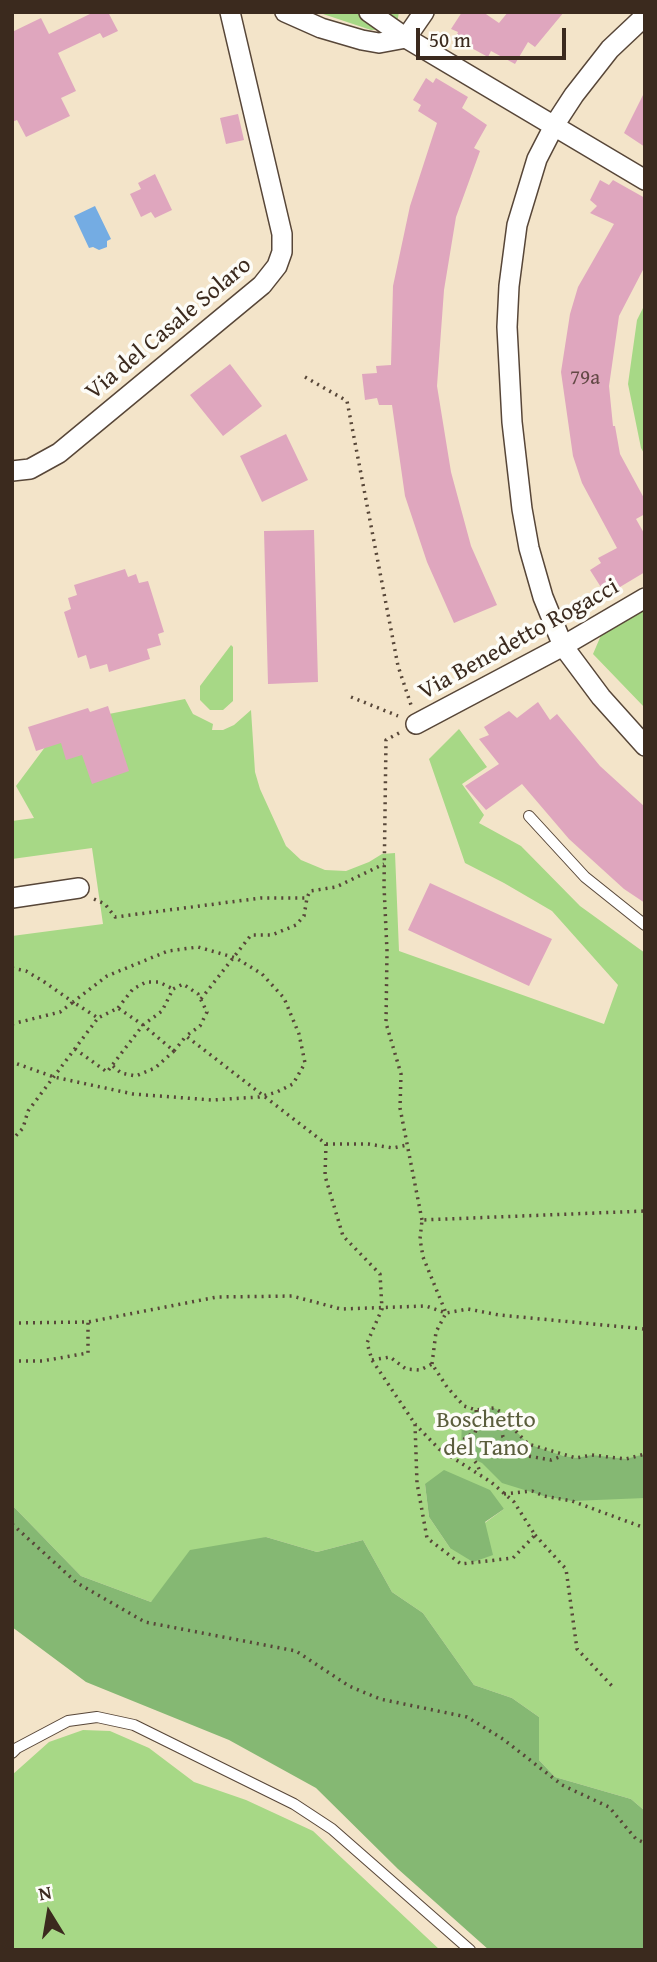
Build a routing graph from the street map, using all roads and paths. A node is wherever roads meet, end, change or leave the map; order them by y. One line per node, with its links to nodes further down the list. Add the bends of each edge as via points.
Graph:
1 (230, 12): 10 (street, Via del Casale Solaro, via 281,228 281,259 262,285 69,445 30,469)
2 (285, 12): 6 (street, via 362,40 379,43)
3 (369, 12): 6 (street)
4 (424, 12): 6 (street)
5 (645, 16): 7 (street, via 598,64)
6 (406, 38): 7 (street)
7 (555, 124): 8 (street); 12 (street, via 529,181 517,225 507,327 511,413 526,531 543,597)
8 (645, 180)
9 (305, 377): 14 (path, via 346,401 398,666)
10 (12, 471)
11 (645, 598): 12 (street, Via Benedetto Rogacci)
12 (563, 646): 14 (street, Via Benedetto Rogacci); 15 (street)
13 (351, 697): 14 (path)
14 (416, 724): 17 (path, via 386,740)
15 (645, 746)
16 (529, 816): 22 (lane, via 585,877)
17 (384, 864): 20 (path, via 336,887 310,891); 41 (path, via 386,1023 401,1074 400,1108)
18 (79, 888): 19 (street)
19 (12, 898)
20 (307, 898): 21 (path, via 261,898 115,916); 23 (path, via 304,916 296,925 272,934 251,935)
21 (100, 903)
22 (645, 925)
23 (234, 957): 26 (path); 27 (path, via 198,947 168,951 107,976); 38 (path, via 262,974 284,998 299,1034 304,1063 293,1084)
24 (12, 968): 27 (path, via 26,971)
25 (173, 989): 26 (path, via 183,984); 28 (path, via 146,982 133,989); 31 (path, via 162,1011)
26 (201, 999): 32 (path, via 207,1012 200,1026)
27 (73, 1002): 29 (path); 30 (path, via 60,1012)
28 (118, 1009): 29 (path); 31 (path)
29 (97, 1018): 33 (path)
30 (12, 1024)
31 (143, 1025): 34 (path); 36 (path)
32 (186, 1036): 34 (path); 38 (path)
33 (75, 1049): 36 (path, via 107,1072); 37 (path)
34 (174, 1051): 36 (path, via 155,1068 136,1076)
35 (12, 1062): 37 (path)
36 (113, 1066)
37 (54, 1077): 38 (path, via 133,1094 212,1100); 39 (path)
38 (264, 1096): 40 (path)
39 (12, 1140)
40 (326, 1144): 41 (path); 44 (path, via 325,1176 343,1236 380,1274)
41 (407, 1145): 43 (path)
42 (645, 1211): 43 (path)
43 (422, 1220): 45 (path, via 424,1256)
44 (382, 1309): 45 (path, via 426,1306); 46 (path, via 341,1310 292,1296 217,1297); 49 (path, via 367,1343)
45 (446, 1313): 48 (path, via 468,1309); 51 (path, via 436,1332)
46 (88, 1322): 47 (path); 50 (path, via 88,1353)
47 (12, 1323)
48 (645, 1329)
49 (372, 1360): 51 (path, via 390,1357 406,1369 420,1370); 54 (path)
50 (12, 1361)
51 (432, 1364): 52 (path, via 457,1400)
52 (476, 1410): 53 (path, via 494,1408); 57 (path, via 475,1433 465,1437 463,1446)
53 (503, 1413): 56 (path, via 528,1444); 56 (path, via 503,1437 512,1448 551,1460)
54 (415, 1424): 57 (path, via 439,1448); 61 (path, via 417,1483 427,1538 461,1564 513,1558)
55 (645, 1454): 56 (path, via 626,1459)
56 (563, 1455)
57 (481, 1476): 58 (path)
58 (504, 1494): 60 (path, via 532,1491); 61 (path)
59 (12, 1524): 64 (path, via 77,1583 145,1622 296,1651 349,1686 380,1699 467,1717 562,1785 609,1807 636,1839)
60 (645, 1528)
61 (535, 1535): 62 (path, via 566,1569 577,1649)
62 (613, 1687)
63 (12, 1753): 65 (lane, via 68,1721 97,1717 134,1725 295,1804 332,1829)
64 (645, 1843)
65 (470, 1950)

